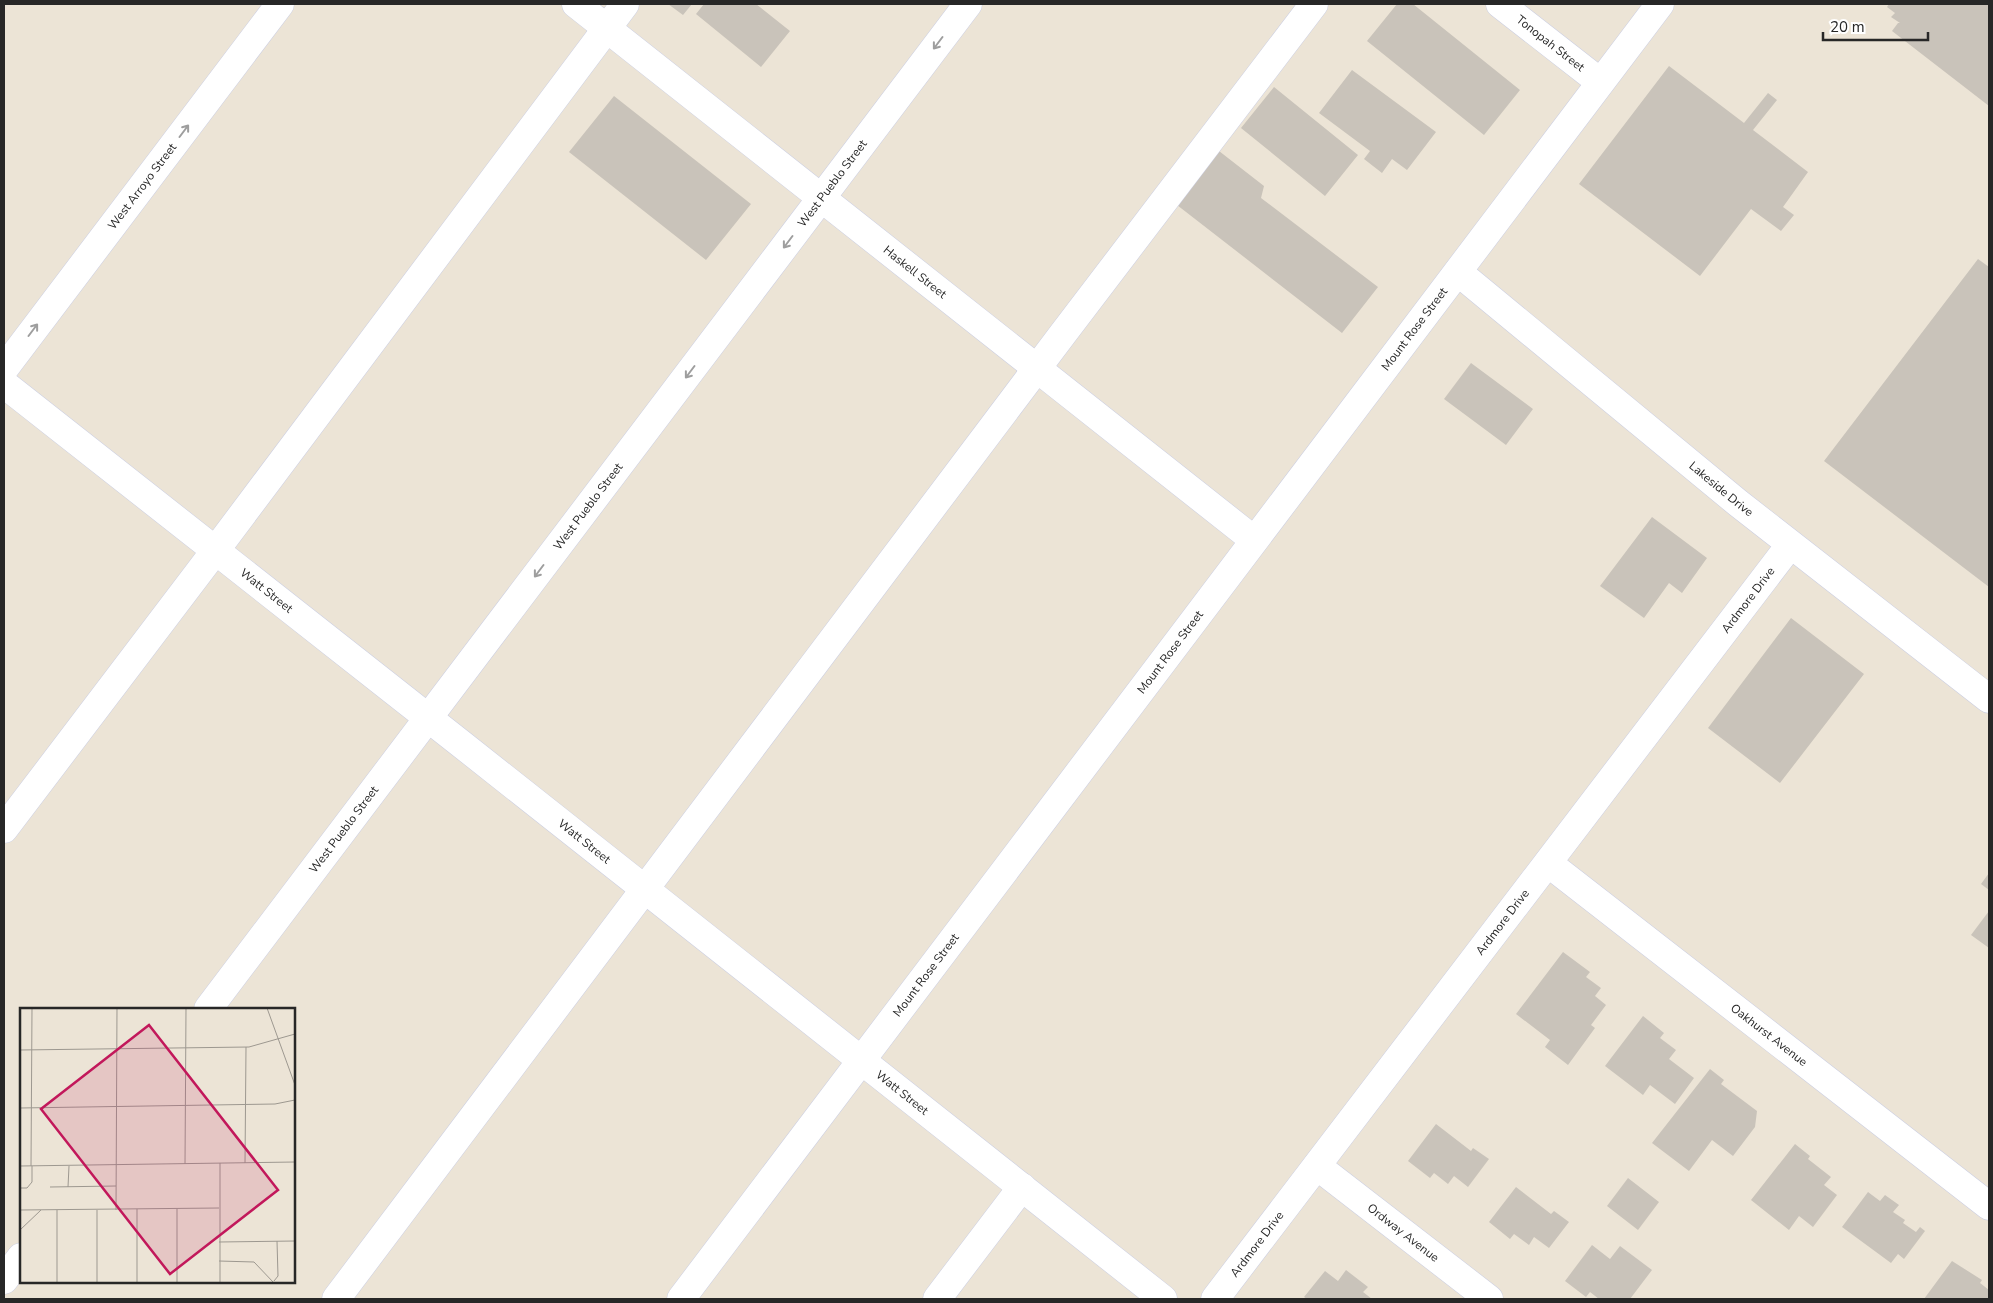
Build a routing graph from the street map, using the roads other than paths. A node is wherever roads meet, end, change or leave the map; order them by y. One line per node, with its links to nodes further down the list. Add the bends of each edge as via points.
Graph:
1 (280, 4): 13 (street, West Arroyo Street, one-way to 1)
2 (576, 4): 8 (street, Haskell Street)
3 (625, 4): 8 (street)
4 (968, 4): 10 (street, West Pueblo Street, one-way to 10)
5 (1314, 4): 12 (street)
6 (1500, 4): 9 (street, Tonopah Street)
7 (1660, 4): 9 (street, Mount Rose Street)
8 (606, 28): 10 (street, Haskell Street); 17 (street)
9 (1600, 82): 11 (street, Mount Rose Street)
10 (821, 198): 12 (street, Haskell Street); 19 (street, West Pueblo Street, one-way to 19)
11 (1458, 272): 15 (street, Mount Rose Street); 16 (street, Lakeside Drive)
12 (1037, 368): 15 (street, Haskell Street); 22 (street)
13 (4, 369)
14 (4, 384): 17 (street, Watt Street)
15 (1254, 540): 24 (street, Mount Rose Street)
16 (1790, 545): 18 (street, Lakeside Drive); 21 (street, Ardmore Drive)
17 (216, 551): 19 (street, Watt Street); 20 (street)
18 (1989, 699)
19 (428, 719): 22 (street, Watt Street); 23 (street, West Pueblo Street)
20 (4, 829)
21 (1548, 863): 25 (street, Ardmore Drive); 27 (street, Oakhurst Avenue)
22 (645, 890): 24 (street, Watt Street); 30 (street)
23 (209, 1008)
24 (862, 1061): 26 (street, Watt Street); 31 (street, Mount Rose Street)
25 (1317, 1166): 34 (street, Ardmore Drive); 35 (street, Ordway Avenue)
26 (1022, 1187): 32 (street); 33 (street, Watt Street)
27 (1989, 1206)
28 (20, 1258): 29 (street)
29 (4, 1280)
30 (336, 1299)
31 (681, 1299)
32 (936, 1299)
33 (1163, 1299)
34 (1215, 1299)
35 (1489, 1299)

